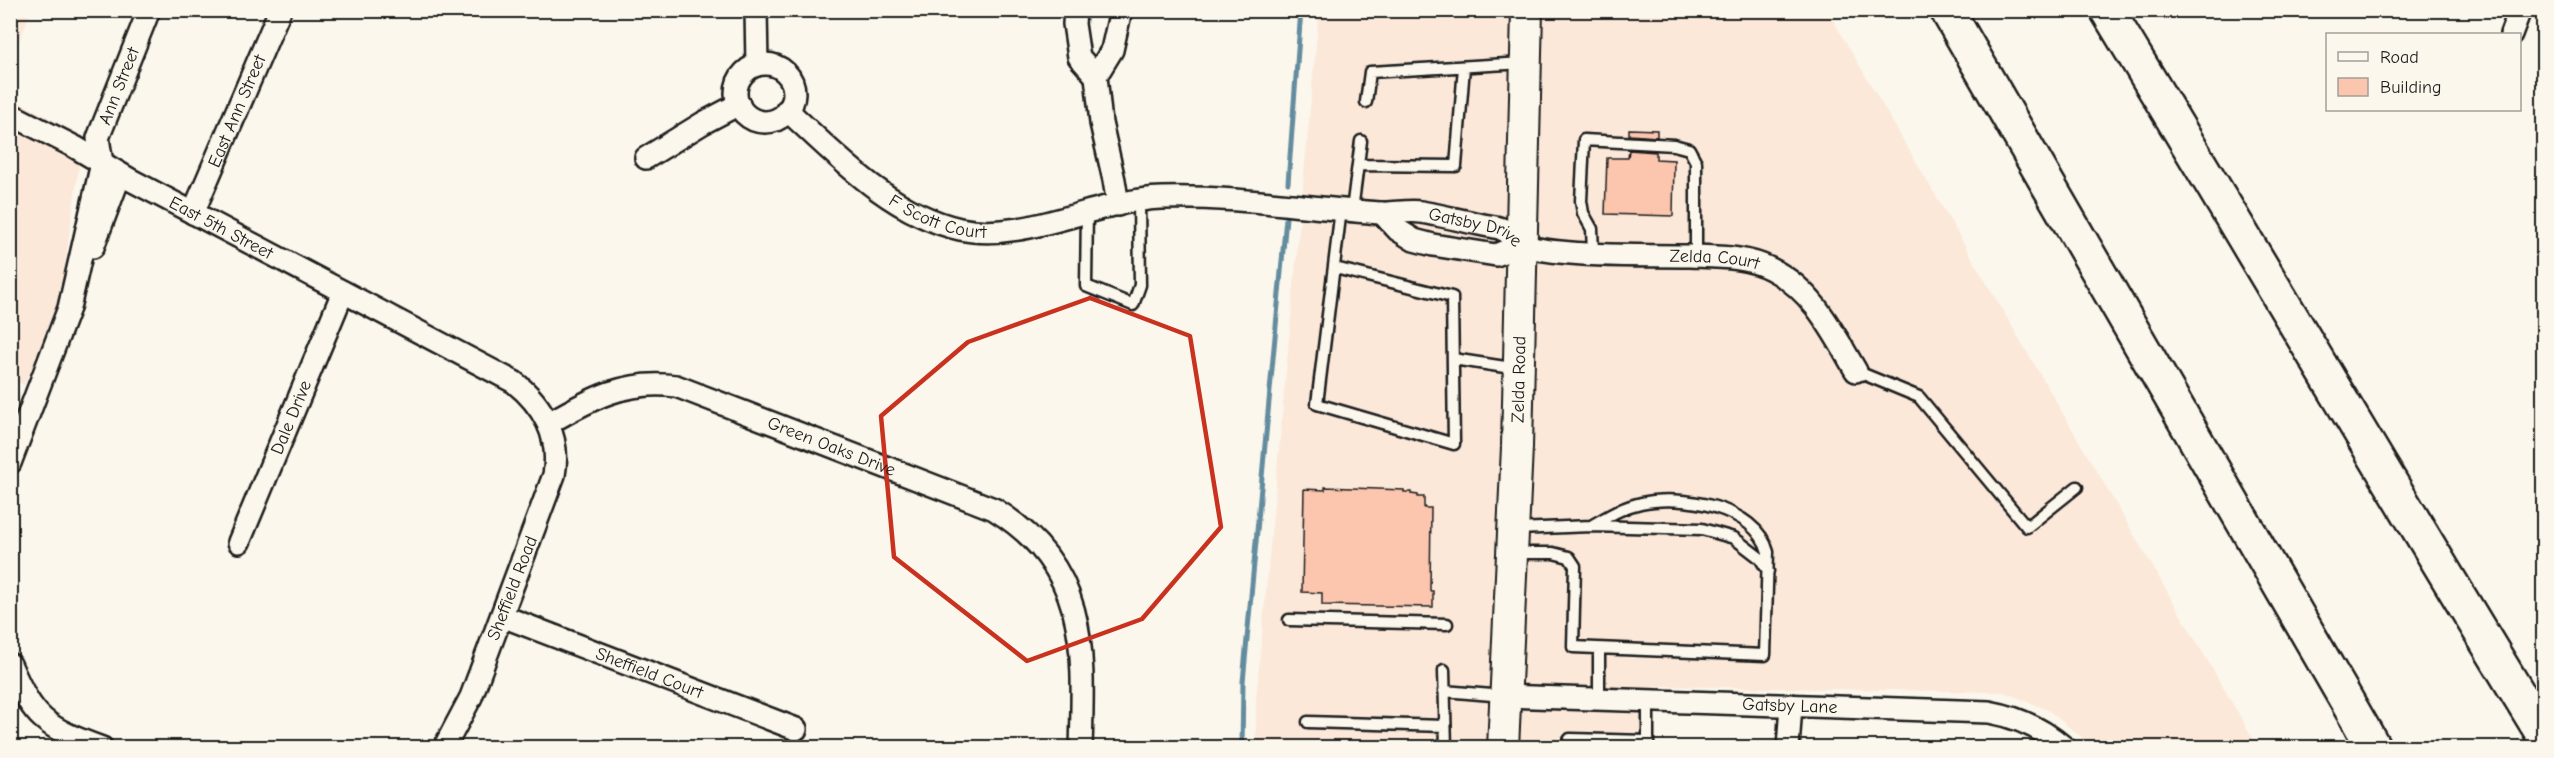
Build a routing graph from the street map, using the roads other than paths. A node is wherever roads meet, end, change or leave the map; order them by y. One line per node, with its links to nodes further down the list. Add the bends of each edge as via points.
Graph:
1 (149, 10): 21 (street, Ann Street, via 98,138)
2 (280, 10): 28 (street, East Ann Street)
3 (756, 10): 12 (street)
4 (1075, 10): 14 (street, via 1079,57)
5 (1121, 10): 14 (street, via 1112,51)
6 (1527, 10): 11 (main road, Zelda Road)
7 (1947, 10): 69 (highway)
8 (2107, 10): 59 (highway)
9 (2520, 10): 10 (street)
10 (2511, 33)
11 (1524, 63): 13 (lane); 30 (main road, Zelda Road)
12 (757, 65): 16 (street, via 748,69 738,83); 17 (street, via 776,66 790,79 793,98)
13 (1464, 67): 15 (lane, via 1370,72); 22 (lane, via 1456,166)
14 (1096, 76): 25 (street)
15 (1366, 102)
16 (739, 104): 17 (street, via 748,116 766,122); 20 (street)
17 (787, 110): 27 (street, F Scott Court, via 848,166 888,196 947,226 1004,231)
18 (10, 114): 21 (street, East 5th Street)
19 (1361, 141): 22 (lane)
20 (646, 158)
21 (102, 163): 28 (street, East 5th Street); 39 (street, Ann Street, via 69,308)
22 (1358, 165): 26 (lane)
23 (1139, 201): 24 (street, F Scott Court, via 1170,198); 25 (street, F Scott Court); 27 (lane, via 1140,285 1133,305 1086,286)
24 (1292, 204): 26 (street, Gatsby Drive)
25 (1118, 205): 27 (street, F Scott Court)
26 (1347, 209): 29 (street, Gatsby Drive); 33 (lane)
27 (1087, 210)
28 (193, 213): 34 (street, East 5th Street)
29 (1382, 213): 30 (street, Gatsby Drive, via 1418,211 1502,229); 30 (street, Gatsby Drive, via 1398,230 1433,245 1496,255)
30 (1522, 244): 31 (street, Zelda Court, via 1560,252); 36 (main road, Zelda Road)
31 (1593, 253): 32 (street, Zelda Court); 32 (lane, via 1592,229 1581,201 1584,140 1689,149 1696,162)
32 (1696, 256): 37 (street, Zelda Court, via 1736,258 1760,264 1785,277 1812,301)
33 (1335, 268): 35 (lane, via 1452,297); 35 (lane, via 1317,404 1454,444)
34 (343, 292): 38 (street, East 5th Street, via 514,382 536,402); 43 (street, Dale Drive)
35 (1453, 359): 36 (lane)
36 (1518, 369): 42 (main road, Zelda Road)
37 (1856, 371): 40 (lane, via 1919,397 2026,527)
38 (549, 423): 45 (street, Sheffield Road, via 556,454 554,475); 63 (street, Green Oaks Drive, via 625,387 676,386 977,502 1008,518 1048,556 1067,589 1077,619 1081,647)
39 (10, 463)
40 (2077, 487)
41 (1591, 526): 42 (lane); 44 (lane, via 1720,532 1746,546); 44 (lane, via 1642,502 1693,501 1731,514 1758,531 1766,542)
42 (1513, 541): 48 (lane, via 1565,554 1575,566 1573,647); 52 (main road, Zelda Road)
43 (239, 542)
44 (1768, 571): 48 (lane, via 1765,655)
45 (502, 616): 58 (street, Sheffield Court); 62 (street, Sheffield Road, via 471,697)
46 (1288, 620): 47 (lane)
47 (1447, 624)
48 (1599, 649): 53 (lane)
49 (10, 664): 61 (street, via 24,695 50,726)
50 (1444, 670): 51 (lane)
51 (1444, 691): 52 (lane); 57 (lane)
52 (1505, 696): 53 (street, Gatsby Lane); 65 (main road, Zelda Road)
53 (1599, 699): 54 (street, Gatsby Lane)
54 (1648, 700): 55 (street, Gatsby Lane); 60 (lane)
55 (1791, 705): 67 (street); 68 (street, Gatsby Lane, via 1989,712 2017,718)
56 (1308, 722): 57 (lane)
57 (1445, 726): 64 (lane)
58 (796, 729)
59 (2544, 736)
60 (1648, 744): 66 (lane, via 1570,739)
61 (102, 747)
62 (444, 747)
63 (1081, 747)
64 (1446, 747)
65 (1503, 747)
66 (1564, 747)
67 (1788, 747)
68 (2065, 747)
69 (2374, 747)

